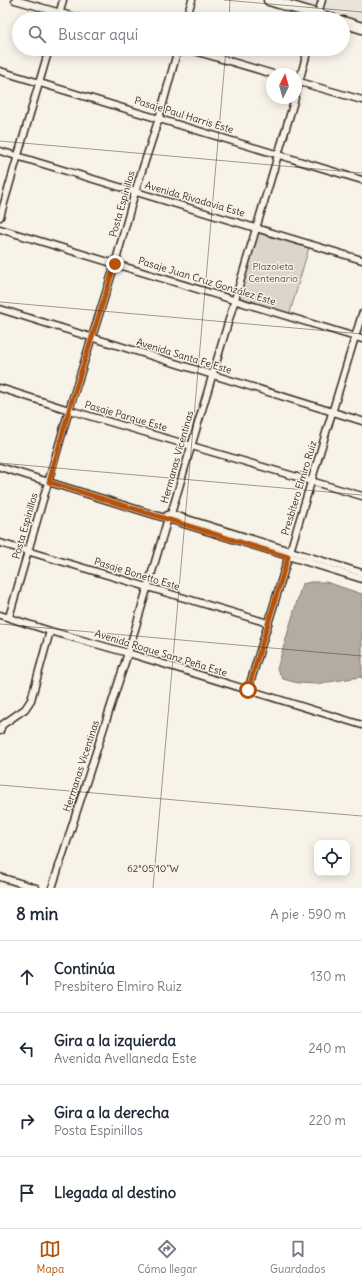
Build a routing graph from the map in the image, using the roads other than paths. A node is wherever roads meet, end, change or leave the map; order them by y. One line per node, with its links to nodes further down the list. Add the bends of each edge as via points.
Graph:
1 (14, 0): 6 (street)
2 (63, 0): 7 (street)
3 (192, 0): 8 (street)
4 (269, 0): 9 (main road)
5 (322, 0): 10 (street)
6 (48, 12)
7 (60, 12)
8 (188, 12)
9 (303, 12)
10 (318, 12)
11 (350, 24): 12 (main road)
12 (362, 28)
13 (46, 56): 21 (street)
14 (176, 56): 24 (street, Posta Espinillos)
15 (212, 56): 19 (street)
16 (306, 56): 17 (street)
17 (302, 68)
18 (0, 71): 21 (street, Pasaje Paul Harris Este)
19 (266, 72)
20 (302, 82): 22 (street)
21 (38, 83): 24 (street, Pasaje Paul Harris Este); 27 (street)
22 (362, 100)
23 (293, 104): 26 (street, Hermanas Vicentinas)
24 (159, 118): 26 (street, Pasaje Paul Harris Este); 29 (street, Posta Espinillos)
25 (0, 151): 27 (street, Avenida Rivadavia Este)
26 (279, 154): 28 (street, Pasaje Paul Harris Este); 31 (street, Hermanas Vicentinas)
27 (17, 156): 29 (street, Avenida Rivadavia Este); 30 (street)
28 (362, 180)
29 (135, 192): 31 (street, Avenida Rivadavia Este); 34 (street, Posta Espinillos)
30 (0, 217)
31 (257, 228): 33 (street, Avenida Rivadavia Este); 35 (street, Hermanas Vicentinas)
32 (0, 229): 34 (street, Pasaje Juan Cruz González Este)
33 (362, 260)
34 (115, 264): 35 (street, Pasaje Juan Cruz González Este); 39 (street, Posta Espinillos)
35 (235, 300): 38 (street, Pasaje Juan Cruz González Este); 41 (street, Hermanas Vicentinas)
36 (0, 309): 39 (street, Avenida Santa Fe Este)
37 (362, 314): 38 (street, Presbítero Elmiro Ruiz)
38 (355, 337): 40 (street, Pasaje Juan Cruz González Este); 44 (street, Presbítero Elmiro Ruiz)
39 (92, 338): 41 (street, Avenida Santa Fe Este); 43 (street, Posta Espinillos)
40 (362, 339)
41 (212, 375): 44 (street, Avenida Santa Fe Este); 46 (street, Hermanas Vicentinas)
42 (0, 388): 43 (street, Pasaje Parque Este)
43 (69, 410): 46 (street, Pasaje Parque Este); 49 (street, Posta Espinillos)
44 (332, 412): 45 (street, Avenida Santa Fe Este); 48 (street, Presbítero Elmiro Ruiz)
45 (362, 421)
46 (191, 445): 48 (street, Pasaje Parque Este); 51 (street, Hermanas Vicentinas)
47 (0, 467): 49 (street)
48 (311, 481): 50 (street, Pasaje Parque Este); 54 (street, Presbítero Elmiro Ruiz)
49 (49, 482): 51 (street, via 159,516); 53 (street, Posta Espinillos)
50 (362, 496)
51 (169, 516): 54 (street); 57 (street, Hermanas Vicentinas)
52 (0, 543): 53 (street, Pasaje Bonetto Este)
53 (28, 551): 57 (street, Pasaje Bonetto Este); 59 (street, Posta Espinillos)
54 (290, 554): 55 (street); 56 (street); 60 (street, Presbítero Elmiro Ruiz)
55 (362, 573)
56 (362, 579)
57 (148, 588): 60 (street, Pasaje Bonetto Este); 62 (street, Hermanas Vicentinas)
58 (0, 614): 59 (street, Avenida Roque Sanz Peña Este)
59 (9, 617): 61 (street, Avenida Roque Sanz Peña Este)
60 (268, 623): 63 (street, Presbítero Elmiro Ruiz)
61 (50, 631): 62 (street, Avenida Roque Sanz Peña Este); 65 (street, via 31,700 25,709)
62 (128, 653): 63 (street, Avenida Roque Sanz Peña Este); 68 (street, Hermanas Vicentinas)
63 (248, 690): 64 (street, Avenida Roque Sanz Peña Este)
64 (362, 725)
65 (1, 727)
66 (0, 876): 67 (street)
67 (36, 888)
68 (52, 888)

